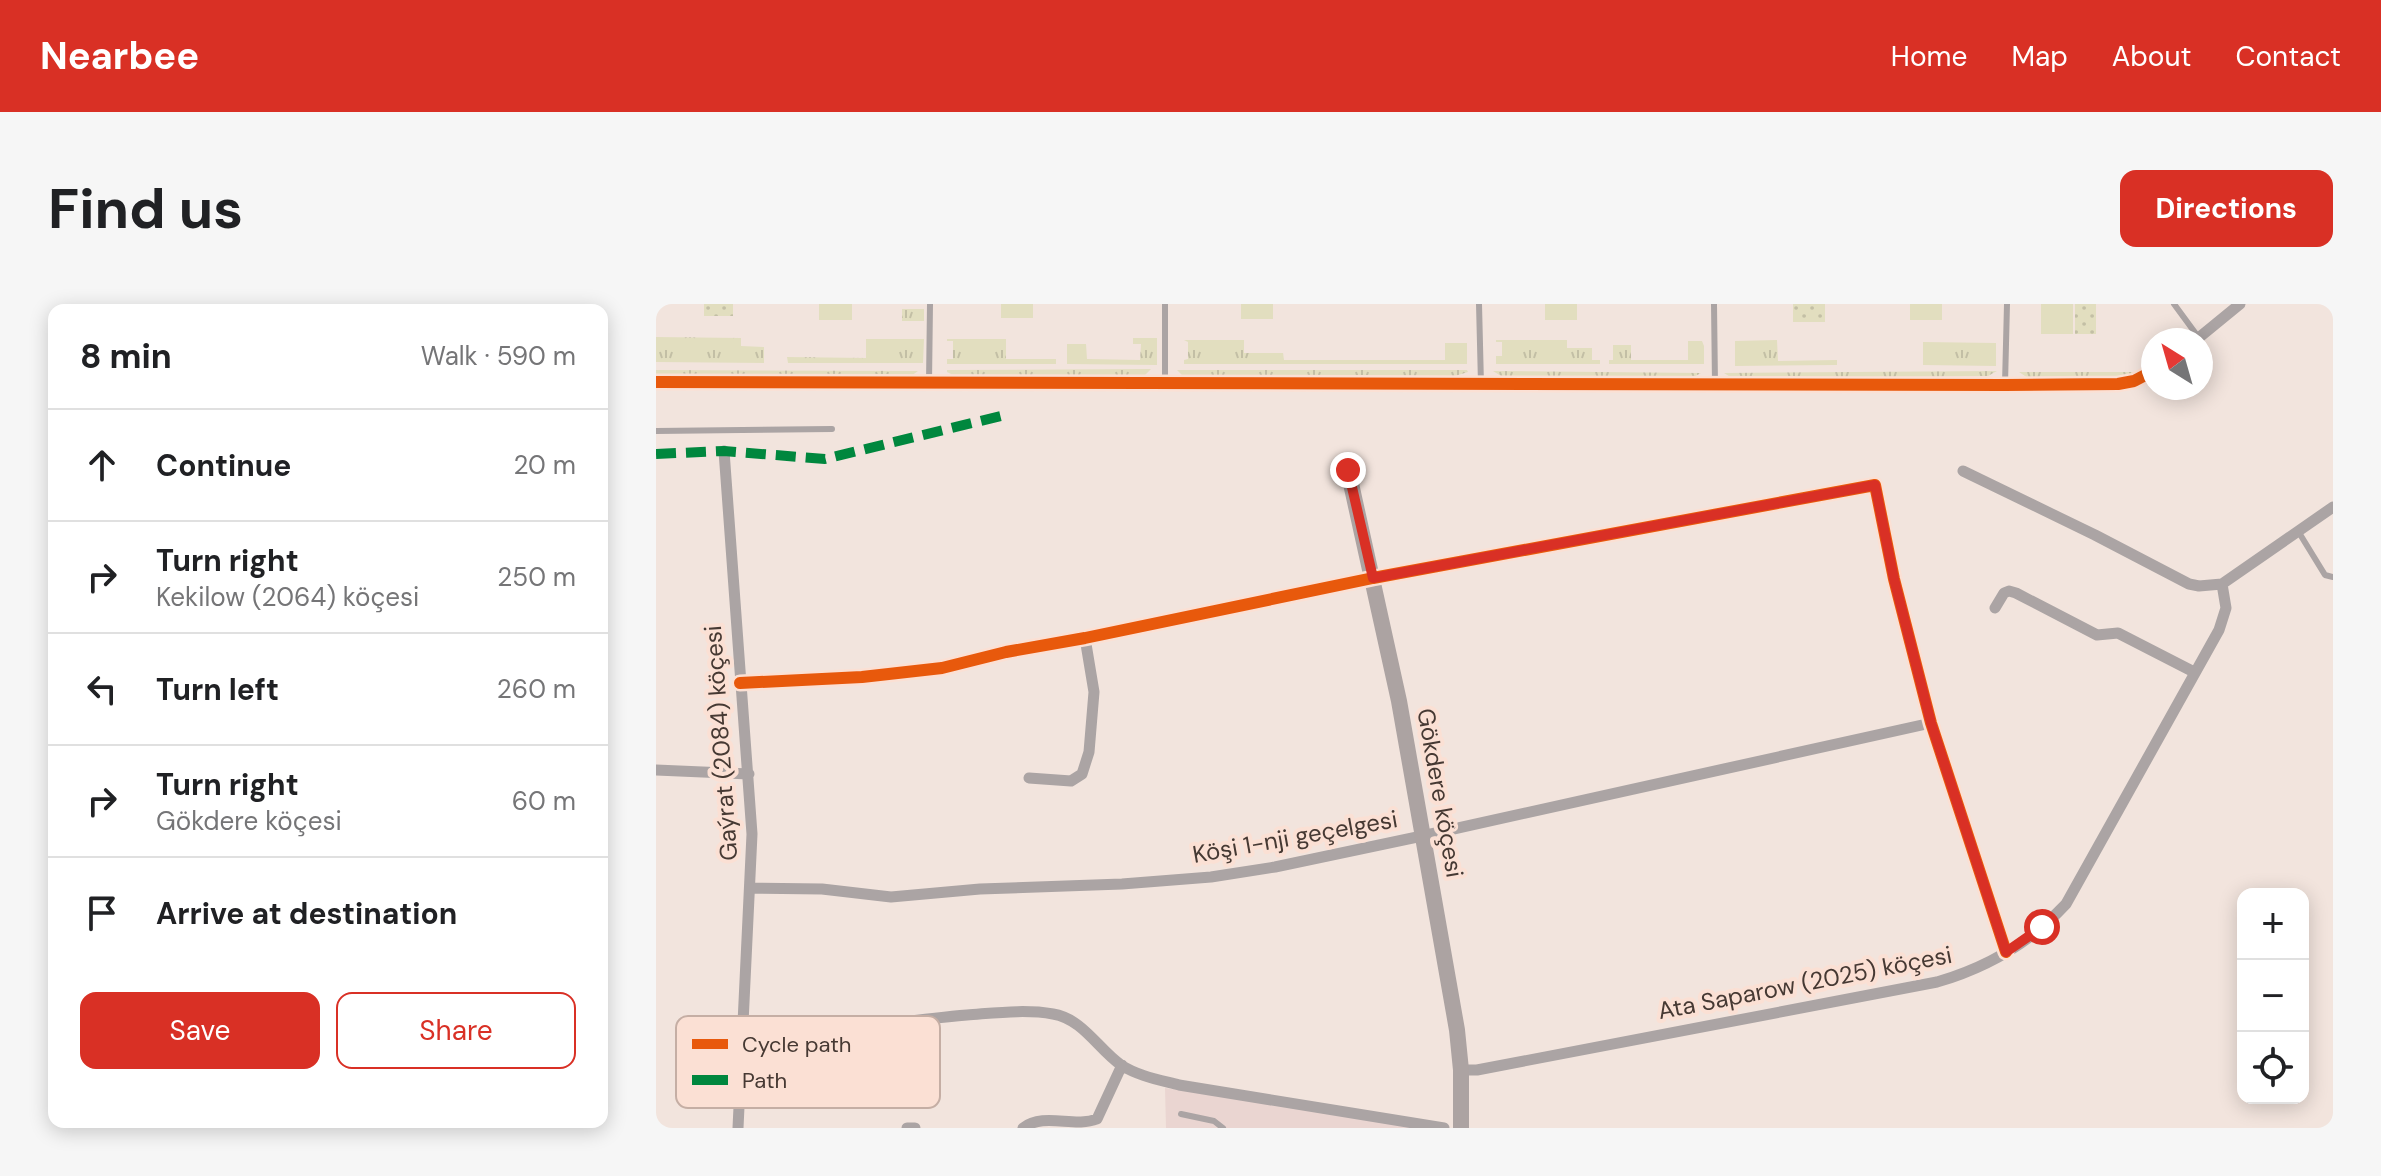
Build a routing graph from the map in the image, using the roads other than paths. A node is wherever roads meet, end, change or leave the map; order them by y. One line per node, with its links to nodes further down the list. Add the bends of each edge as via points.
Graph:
1 (930, 304): 13 (lane)
2 (1165, 304): 12 (lane)
3 (1479, 304): 14 (lane)
4 (1714, 304): 15 (lane)
5 (2007, 304): 16 (lane)
6 (2174, 304): 8 (lane)
7 (2240, 304): 9 (street)
8 (2190, 328)
9 (2211, 328)
10 (2141, 377): 16 (street, via 2118,384)
11 (656, 382): 13 (street)
12 (1165, 382): 13 (street); 14 (street)
13 (929, 383)
14 (1481, 384): 15 (street)
15 (1715, 384): 16 (street)
16 (2005, 385)
17 (832, 429): 18 (lane)
18 (656, 431)
19 (724, 451): 30 (street, Gaýrat (2084) köçesi)
20 (1348, 470): 25 (street, Gökdere köçesi)
21 (1963, 471): 26 (street, via 2189,584)
22 (2333, 507): 23 (street)
23 (2298, 531): 24 (lane, via 2325,575); 26 (street)
24 (2333, 577)
25 (1373, 578): 28 (street); 31 (street, via 1875,485); 35 (street, Gökdere köçesi)
26 (2222, 584): 29 (street, Ata Saparow (2025) köçesi, via 2226,608 2219,630)
27 (1995, 608): 29 (street, via 2004,593 2016,593 2097,635 2118,633)
28 (1085, 638): 30 (street, via 942,668); 34 (street, via 1094,692 1082,774 1071,781)
29 (2194, 672): 37 (street, Ata Saparow (2025) köçesi, via 2066,904)
30 (740, 683): 33 (street, Gaýrat (2084) köçesi)
31 (1931, 723): 35 (street, Köşi 1-nji geçelgesi); 37 (street)
32 (656, 770): 33 (street)
33 (749, 774): 36 (street, Gaýrat (2084) köçesi)
34 (1029, 778)
35 (1422, 836): 36 (street, Köşi 1-nji geçelgesi, via 1275,867 1165,881 891,897); 41 (street, Gökdere köçesi)
36 (750, 888): 38 (street, Gaýrat (2084) köçesi)
37 (2006, 952): 41 (street, Ata Saparow (2025) köçesi, via 1937,982)
38 (742, 1016)
39 (940, 1017): 40 (street, via 1053,1014 1075,1022)
40 (1122, 1065): 47 (street, via 1097,1119 1088,1124 1036,1122); 49 (street, via 1179,1085)
41 (1461, 1070): 50 (street, Gökdere köçesi)
42 (739, 1108): 44 (street, Gaýrat (2084) köçesi)
43 (1181, 1114): 48 (lane)
44 (738, 1128)
45 (907, 1128): 46 (street)
46 (915, 1128)
47 (1023, 1128)
48 (1223, 1128)
49 (1444, 1128)
50 (1461, 1128)

